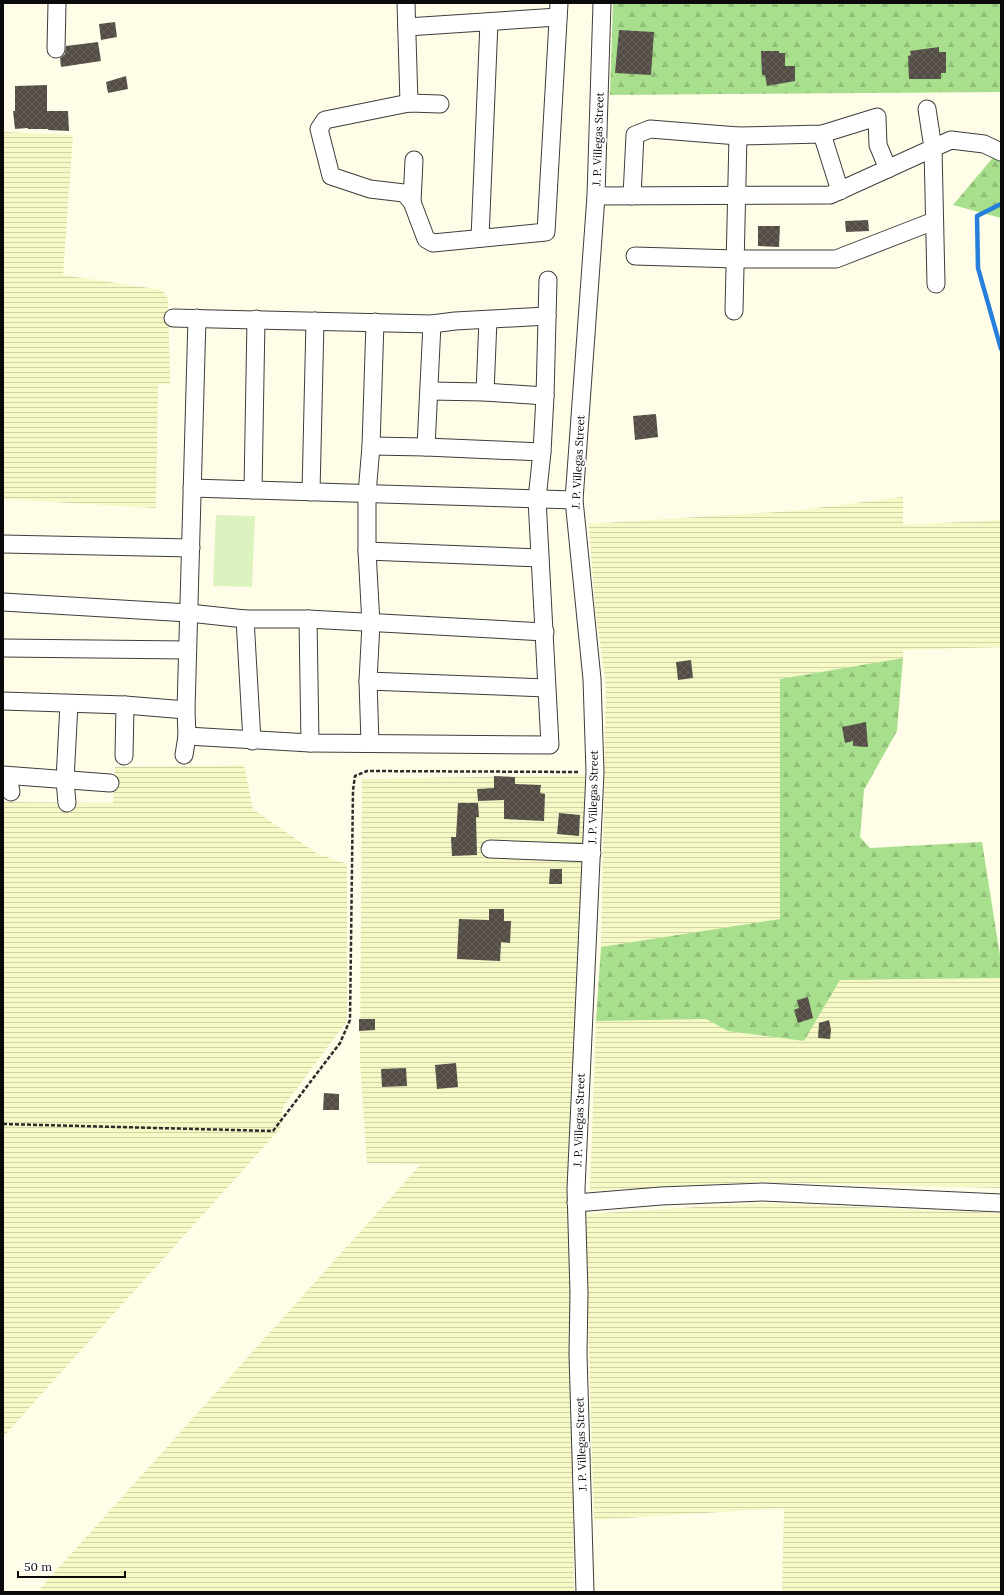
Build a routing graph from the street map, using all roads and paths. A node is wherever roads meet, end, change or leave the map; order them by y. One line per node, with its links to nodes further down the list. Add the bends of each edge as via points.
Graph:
1 (57, 3): 7 (street)
2 (406, 3): 6 (street)
3 (602, 3): 18 (street, J. P. Villegas Street)
4 (558, 10): 5 (street); 23 (street, via 546,232)
5 (489, 22): 6 (street); 23 (street)
6 (407, 26): 8 (street)
7 (56, 49)
8 (409, 103): 9 (street); 21 (street, via 325,120 320,129 331,176 370,189 404,192)
9 (440, 104)
10 (927, 109): 13 (street)
11 (822, 134): 12 (street); 16 (street, via 877,117 878,145); 17 (street)
12 (738, 136): 19 (street, via 650,130 635,135); 20 (street)
13 (933, 148): 14 (street, via 951,140 984,144); 16 (street); 22 (street)
14 (1001, 152)
15 (414, 160): 21 (street)
16 (888, 168): 17 (street)
17 (840, 191): 20 (street, via 830,195)
18 (596, 196): 19 (street); 48 (street, J. P. Villegas Street)
19 (632, 196): 20 (street)
20 (736, 196): 25 (street)
21 (412, 202): 23 (street, via 426,239 432,243)
22 (934, 221): 25 (street, via 836,259); 27 (street)
23 (480, 238)
24 (635, 256): 25 (street)
25 (735, 259): 28 (street)
26 (548, 280): 29 (street)
27 (936, 284)
28 (734, 311)
29 (548, 316): 33 (street); 39 (street)
30 (173, 318): 31 (street)
31 (197, 318): 32 (street); 43 (street)
32 (256, 319): 34 (street); 44 (street)
33 (488, 320): 36 (street); 38 (street)
34 (315, 321): 35 (street); 45 (street)
35 (375, 322): 36 (street); 40 (street)
36 (432, 324): 37 (street)
37 (429, 391): 38 (street); 41 (street)
38 (485, 392): 39 (street)
39 (545, 396): 42 (street)
40 (371, 446): 41 (street); 46 (street)
41 (426, 447): 42 (street)
42 (542, 452): 47 (street)
43 (192, 488): 44 (street); 50 (street)
44 (253, 490): 45 (street)
45 (311, 492): 46 (street)
46 (368, 494): 47 (street); 51 (street)
47 (537, 499): 48 (street); 52 (street)
48 (574, 500): 73 (street, J. P. Villegas Street, via 592,679)
49 (3, 544): 50 (street)
50 (191, 548): 54 (street)
51 (367, 551): 52 (street); 57 (street)
52 (540, 558): 58 (street)
53 (3, 602): 54 (street)
54 (189, 613): 55 (street); 60 (street)
55 (245, 618): 56 (street); 68 (street)
56 (308, 620): 57 (street); 69 (street)
57 (371, 624): 58 (street); 61 (street)
58 (545, 632): 62 (street)
59 (3, 648): 60 (street)
60 (187, 650): 66 (street)
61 (368, 681): 62 (street); 70 (street)
62 (546, 688): 70 (street, via 550,745)
63 (3, 701): 64 (street)
64 (69, 704): 65 (street); 75 (street)
65 (125, 705): 66 (street); 72 (street)
66 (186, 710): 67 (street)
67 (187, 736): 68 (street); 71 (street)
68 (252, 740): 69 (street)
69 (310, 743): 70 (street)
70 (370, 743)
71 (184, 755)
72 (124, 756)
73 (595, 772): 80 (street, J. P. Villegas Street); 81 (path, via 367,772 355,776 350,1020 340,1043 273,1131)
74 (6, 775): 75 (street); 77 (street)
75 (65, 780): 76 (street); 78 (street)
76 (110, 783)
77 (12, 792)
78 (67, 803)
79 (490, 849): 80 (street)
80 (592, 853): 82 (street, J. P. Villegas Street)
81 (3, 1124)
82 (576, 1203): 83 (street, via 763,1192); 84 (street, J. P. Villegas Street)
83 (1001, 1203)
84 (585, 1592)

